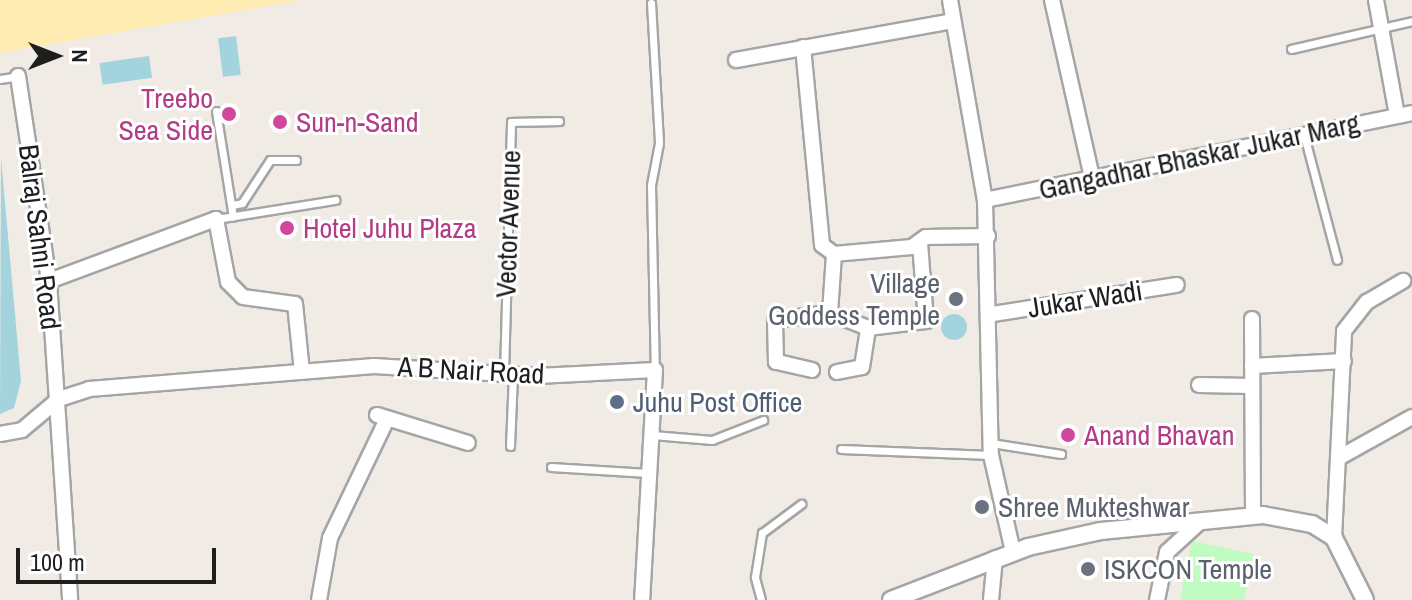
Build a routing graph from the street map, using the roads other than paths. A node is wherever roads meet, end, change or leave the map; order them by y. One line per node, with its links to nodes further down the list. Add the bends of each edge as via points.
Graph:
1 (950, 0): 5 (street)
2 (1052, 0): 18 (street)
3 (1376, 0): 7 (street)
4 (651, 3): 37 (lane, via 659,143 651,185)
5 (953, 21): 8 (street); 20 (street)
6 (1412, 21): 7 (lane)
7 (1381, 28): 9 (lane); 14 (street)
8 (803, 47): 10 (street); 26 (street, via 822,245)
9 (1291, 49)
10 (736, 60)
11 (18, 76): 12 (lane); 28 (street, Balraj Sahni Road)
12 (0, 79)
13 (216, 111): 21 (lane)
14 (1404, 114): 16 (street, Gangadhar Bhaskar Jukar Marg)
15 (559, 121): 41 (lane, Vector Avenue, via 511,122)
16 (1304, 135): 18 (street, Gangadhar Bhaskar Jukar Marg); 27 (lane)
17 (296, 160): 21 (lane, via 270,160 242,203)
18 (1092, 178): 20 (street, Gangadhar Bhaskar Jukar Marg)
19 (335, 200): 22 (lane)
20 (985, 200): 24 (street)
21 (232, 205): 22 (lane)
22 (233, 217): 23 (lane)
23 (216, 219): 28 (street); 39 (street, via 222,270 243,297 295,304)
24 (988, 236): 25 (street); 32 (street)
25 (920, 243): 26 (street); 34 (street, via 926,321)
26 (834, 254): 31 (street)
27 (1337, 260)
28 (49, 281): 44 (street, Balraj Sahni Road)
29 (1403, 281): 35 (street, via 1349,320)
30 (1177, 285): 32 (street, Jukar Wadi)
31 (830, 313): 34 (street); 38 (street, via 775,320 776,362)
32 (993, 314): 52 (street)
33 (1252, 319): 36 (street)
34 (868, 328): 40 (street, via 862,367)
35 (1344, 361): 36 (street); 54 (street)
36 (1252, 366): 43 (street)
37 (655, 370): 41 (street, A B Nair Road); 48 (street)
38 (812, 370)
39 (302, 372): 41 (street, A B Nair Road, via 374,366); 44 (street, A B Nair Road, via 89,389)
40 (837, 372)
41 (508, 374): 50 (lane)
42 (1199, 385): 43 (street)
43 (1252, 386): 58 (street)
44 (59, 399): 47 (street, via 22,430); 63 (street, Balraj Sahni Road)
45 (1412, 417): 54 (street)
46 (763, 420): 48 (lane, via 712,440)
47 (0, 434)
48 (653, 435): 56 (street)
49 (468, 443): 64 (street, via 382,417 339,514)
50 (510, 446)
51 (841, 449): 52 (lane)
52 (991, 449): 53 (lane); 61 (street)
53 (1061, 454)
54 (1342, 456): 60 (street)
55 (551, 467): 56 (lane)
56 (651, 473): 65 (street)
57 (801, 504): 66 (lane, via 762,533 755,577)
58 (1253, 516): 59 (street); 60 (street, via 1312,524)
59 (1203, 520): 61 (street, via 1101,531); 69 (street, via 1167,552)
60 (1334, 538): 70 (street)
61 (1013, 552): 62 (street)
62 (995, 558): 67 (street); 68 (street)
63 (70, 600)
64 (319, 600)
65 (642, 600)
66 (761, 600)
67 (891, 600)
68 (991, 600)
69 (1157, 600)
70 (1365, 600)

